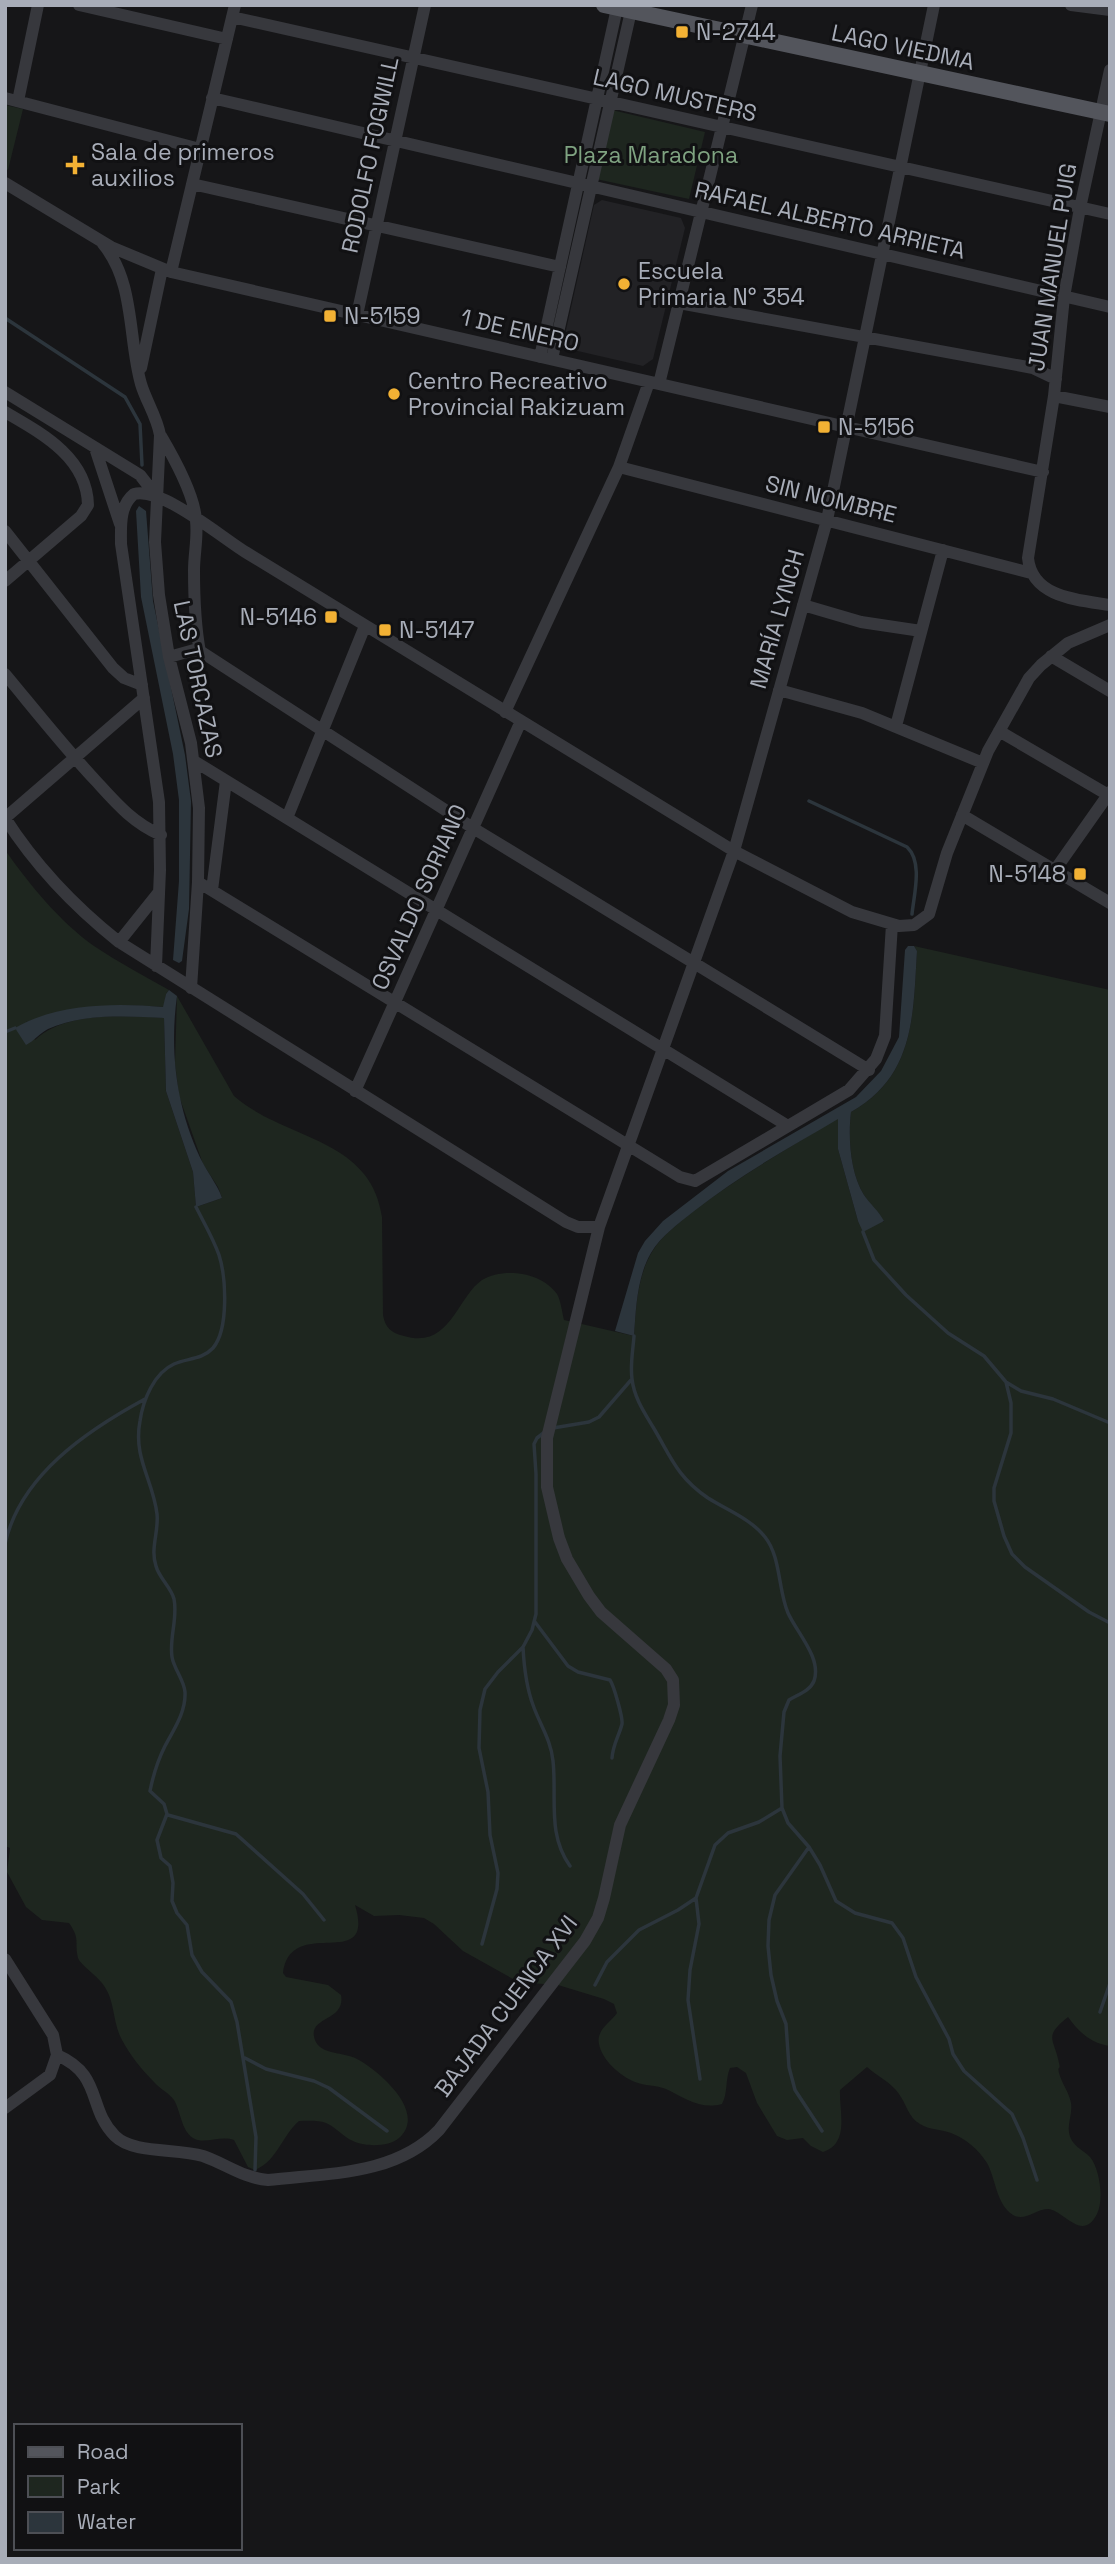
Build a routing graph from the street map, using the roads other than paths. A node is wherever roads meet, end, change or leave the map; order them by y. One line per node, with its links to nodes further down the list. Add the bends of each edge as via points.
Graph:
1 (38, 5): 18 (street)
2 (79, 5): 12 (street)
3 (425, 5): 13 (street, RODOLFO FOGWILL)
4 (752, 5): 11 (street)
5 (934, 5): 15 (street, MARÍA LYNCH)
6 (1071, 5): 8 (street)
7 (617, 8): 10 (main road, LAGO VIEDMA); 17 (street); 19 (street)
8 (1110, 10)
9 (233, 11): 12 (street, LAS TORCAZAS); 13 (street, LAGO MUSTERS)
10 (657, 11): 11 (main road, LAGO VIEDMA)
11 (745, 36): 15 (main road, LAGO VIEDMA); 21 (street)
12 (227, 39): 16 (street, LAS TORCAZAS)
13 (413, 58): 17 (street, LAGO MUSTERS); 22 (street, RODOLFO FOGWILL)
14 (1110, 70): 20 (street, JUAN MANUEL PUIG)
15 (920, 74): 20 (main road, LAGO VIEDMA); 24 (street, MARÍA LYNCH)
16 (212, 98): 22 (street, RAFAEL ALBERTO ARRIETA); 23 (street, LAS TORCAZAS)
17 (597, 99): 19 (street, LAGO MUSTERS); 27 (street)
18 (11, 100): 23 (street)
19 (611, 102): 21 (street, LAGO MUSTERS); 27 (street)
20 (1105, 113): 28 (street, JUAN MANUEL PUIG)
21 (722, 127): 24 (street, LAGO MUSTERS); 29 (street)
22 (395, 141): 27 (street, RAFAEL ALBERTO ARRIETA); 31 (street, RODOLFO FOGWILL)
23 (200, 149): 26 (street, LAS TORCAZAS)
24 (901, 166): 28 (street, LAGO MUSTERS); 33 (street, MARÍA LYNCH)
25 (5, 183): 32 (street, 1 DE ENERO)
26 (192, 184): 31 (street); 35 (street, LAS TORCAZAS)
27 (585, 184): 29 (street, RAFAEL ALBERTO ARRIETA); 34 (street); 41 (street)
28 (1080, 208): 30 (street, LAGO MUSTERS); 36 (street, JUAN MANUEL PUIG)
29 (701, 211): 33 (street, RAFAEL ALBERTO ARRIETA); 37 (street)
30 (1110, 214)
31 (376, 226): 34 (street); 39 (street, RODOLFO FOGWILL)
32 (100, 241): 35 (street, 1 DE ENERO); 43 (street, LAS TORCAZAS, via 123,280)
33 (882, 254): 36 (street, RAFAEL ALBERTO ARRIETA); 40 (street, MARÍA LYNCH)
34 (560, 267): 41 (street)
35 (167, 270): 39 (street, 1 DE ENERO); 43 (street, LAS TORCAZAS, via 143,351)
36 (1064, 297): 38 (street, RAFAEL ALBERTO ARRIETA); 42 (street, JUAN MANUEL PUIG)
37 (679, 303): 40 (street); 44 (street)
38 (1110, 307)
39 (357, 315): 41 (street, 1 DE ENERO)
40 (865, 337): 42 (street, via 1033,368); 49 (street, MARÍA LYNCH)
41 (546, 358): 44 (street, 1 DE ENERO)
42 (1056, 379): 46 (street, JUAN MANUEL PUIG)
43 (141, 382): 50 (street, LAS TORCAZAS)
44 (654, 383): 49 (street, 1 DE ENERO); 52 (street)
45 (5, 393): 51 (street)
46 (1054, 396): 47 (street); 53 (street, JUAN MANUEL PUIG)
47 (1110, 407)
48 (5, 412): 60 (street, via 63,452 79,473 88,498 82,516)
49 (846, 427): 53 (street, 1 DE ENERO); 56 (street, MARÍA LYNCH)
50 (160, 435): 54 (street, LAS TORCAZAS); 55 (street, via 173,456)
51 (95, 448): 54 (street, via 140,475); 57 (street)
52 (619, 467): 56 (street, SIN NOMBRE); 75 (street)
53 (1043, 472): 61 (street, via 1028,550)
54 (157, 497): 55 (street); 57 (street, via 145,493 130,497); 70 (street, LAS TORCAZAS, via 156,568)
55 (197, 520): 66 (street); 68 (street, via 195,624)
56 (827, 520): 59 (street, SIN NOMBRE); 63 (street, MARÍA LYNCH)
57 (121, 527): 73 (street)
58 (5, 531): 60 (street)
59 (943, 550): 61 (street, SIN NOMBRE); 67 (street)
60 (28, 561): 62 (street); 73 (street, via 113,668)
61 (1031, 573): 64 (street, SIN NOMBRE, via 1042,587 1059,595)
62 (5, 581)
63 (803, 605): 67 (street, via 861,622); 72 (street, MARÍA LYNCH)
64 (1110, 605)
65 (1110, 625): 69 (street)
66 (365, 626): 75 (street); 78 (street)
67 (921, 631): 77 (street)
68 (200, 652): 70 (street); 78 (street)
69 (1051, 656): 74 (street); 79 (street, via 1030,678)
70 (169, 657): 81 (street, LAS TORCAZAS)
71 (5, 674): 80 (street)
72 (779, 690): 77 (street); 90 (street, MARÍA LYNCH)
73 (143, 691): 80 (street); 89 (street)
74 (1110, 691)
75 (505, 712): 76 (street)
76 (521, 721): 88 (street, OSVALDO SORIANO); 90 (street)
77 (896, 726): 82 (street)
78 (323, 730): 87 (street); 88 (street)
79 (999, 731): 82 (street); 84 (street)
80 (74, 758): 86 (street); 89 (street, via 132,819)
81 (194, 761): 83 (street); 92 (street, LAS TORCAZAS)
82 (983, 764): 85 (street)
83 (226, 781): 87 (street); 93 (street)
84 (1109, 794): 91 (street)
85 (962, 815): 91 (street); 97 (street, via 929,914 914,925)
86 (5, 818): 98 (street, via 68,896)
87 (287, 818): 96 (street)
88 (473, 828): 96 (street, OSVALDO SORIANO); 99 (street)
89 (161, 835): 94 (street)
90 (734, 851): 97 (street, via 852,912); 99 (street, MARÍA LYNCH)
91 (1055, 870): 95 (street)
92 (198, 882): 93 (street); 101 (street, LAS TORCAZAS)
93 (212, 890): 102 (street)
94 (159, 892): 98 (street); 100 (street)
95 (1110, 903)
96 (436, 910): 102 (street, OSVALDO SORIANO); 103 (street)
97 (892, 924): 104 (street, via 885,1036)
98 (119, 942): 100 (street)
99 (694, 963): 103 (street, MARÍA LYNCH); 104 (street)
100 (156, 966): 101 (street)
101 (191, 988): 105 (street)
102 (395, 1002): 105 (street, OSVALDO SORIANO); 107 (street)
103 (663, 1050): 106 (street); 107 (street, MARÍA LYNCH)
104 (869, 1070): 106 (street, via 849,1090)
105 (355, 1091): 108 (street, via 566,1222)
106 (788, 1126): 107 (street, via 695,1181 680,1177)
107 (629, 1145): 108 (street, MARÍA LYNCH)
108 (599, 1227): 110 (street, BAJADA CUENCA XVI, via 547,1438 547,1487 559,1538 583,1587 601,1612 666,1669 675,1691 669,1720 620,1825 598,1918 585,1941 426,2144 374,2167 256,2179 202,2156 124,2144 112,2134 85,2075)
109 (5, 1959): 110 (street, via 53,2035)
110 (57, 2055): 111 (street, via 50,2075)
111 (5, 2108)

